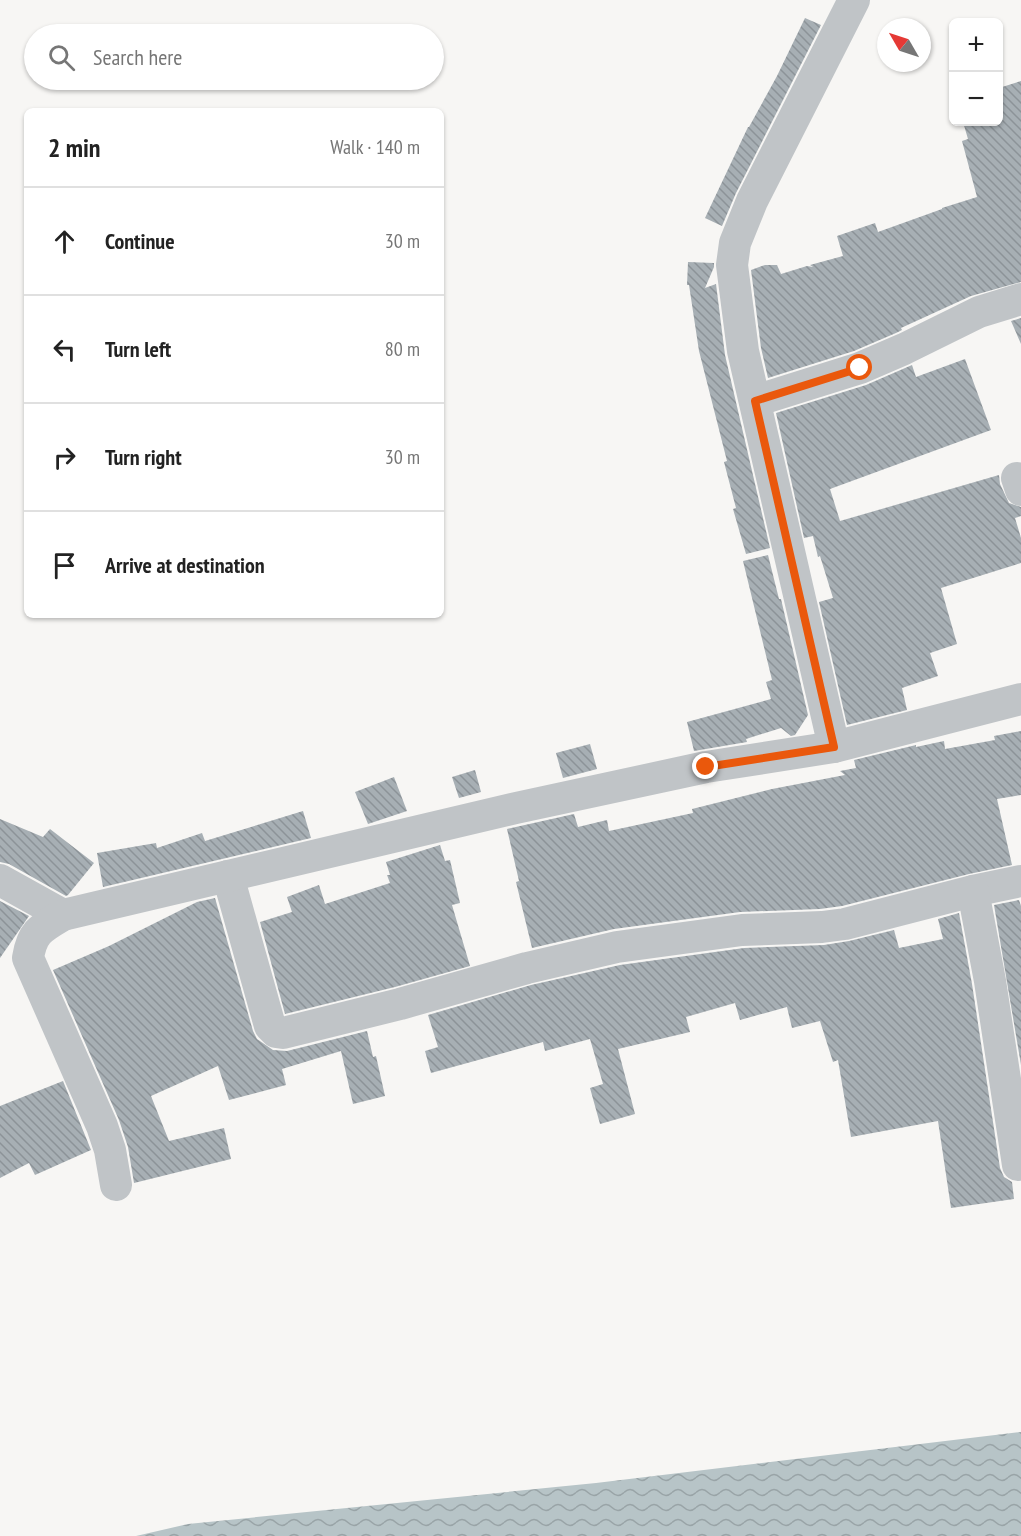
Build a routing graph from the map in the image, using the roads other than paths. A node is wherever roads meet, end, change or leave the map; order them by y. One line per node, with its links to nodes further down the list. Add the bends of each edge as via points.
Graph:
1 (854, 0): 3 (street, via 752,201 735,243 732,265 743,351)
2 (1021, 299): 3 (street, via 979,312 860,368)
3 (755, 401): 5 (street)
4 (1021, 699): 5 (street)
5 (834, 747): 6 (street, via 706,767)
6 (228, 876): 9 (street, via 270,1026 283,1033 617,947 742,930 845,924); 10 (street)
7 (0, 880): 10 (street)
8 (1021, 881): 9 (street)
9 (973, 891): 11 (street)
10 (63, 915): 12 (street, via 40,928 28,958 102,1126)
11 (1018, 1166)
12 (116, 1185)

